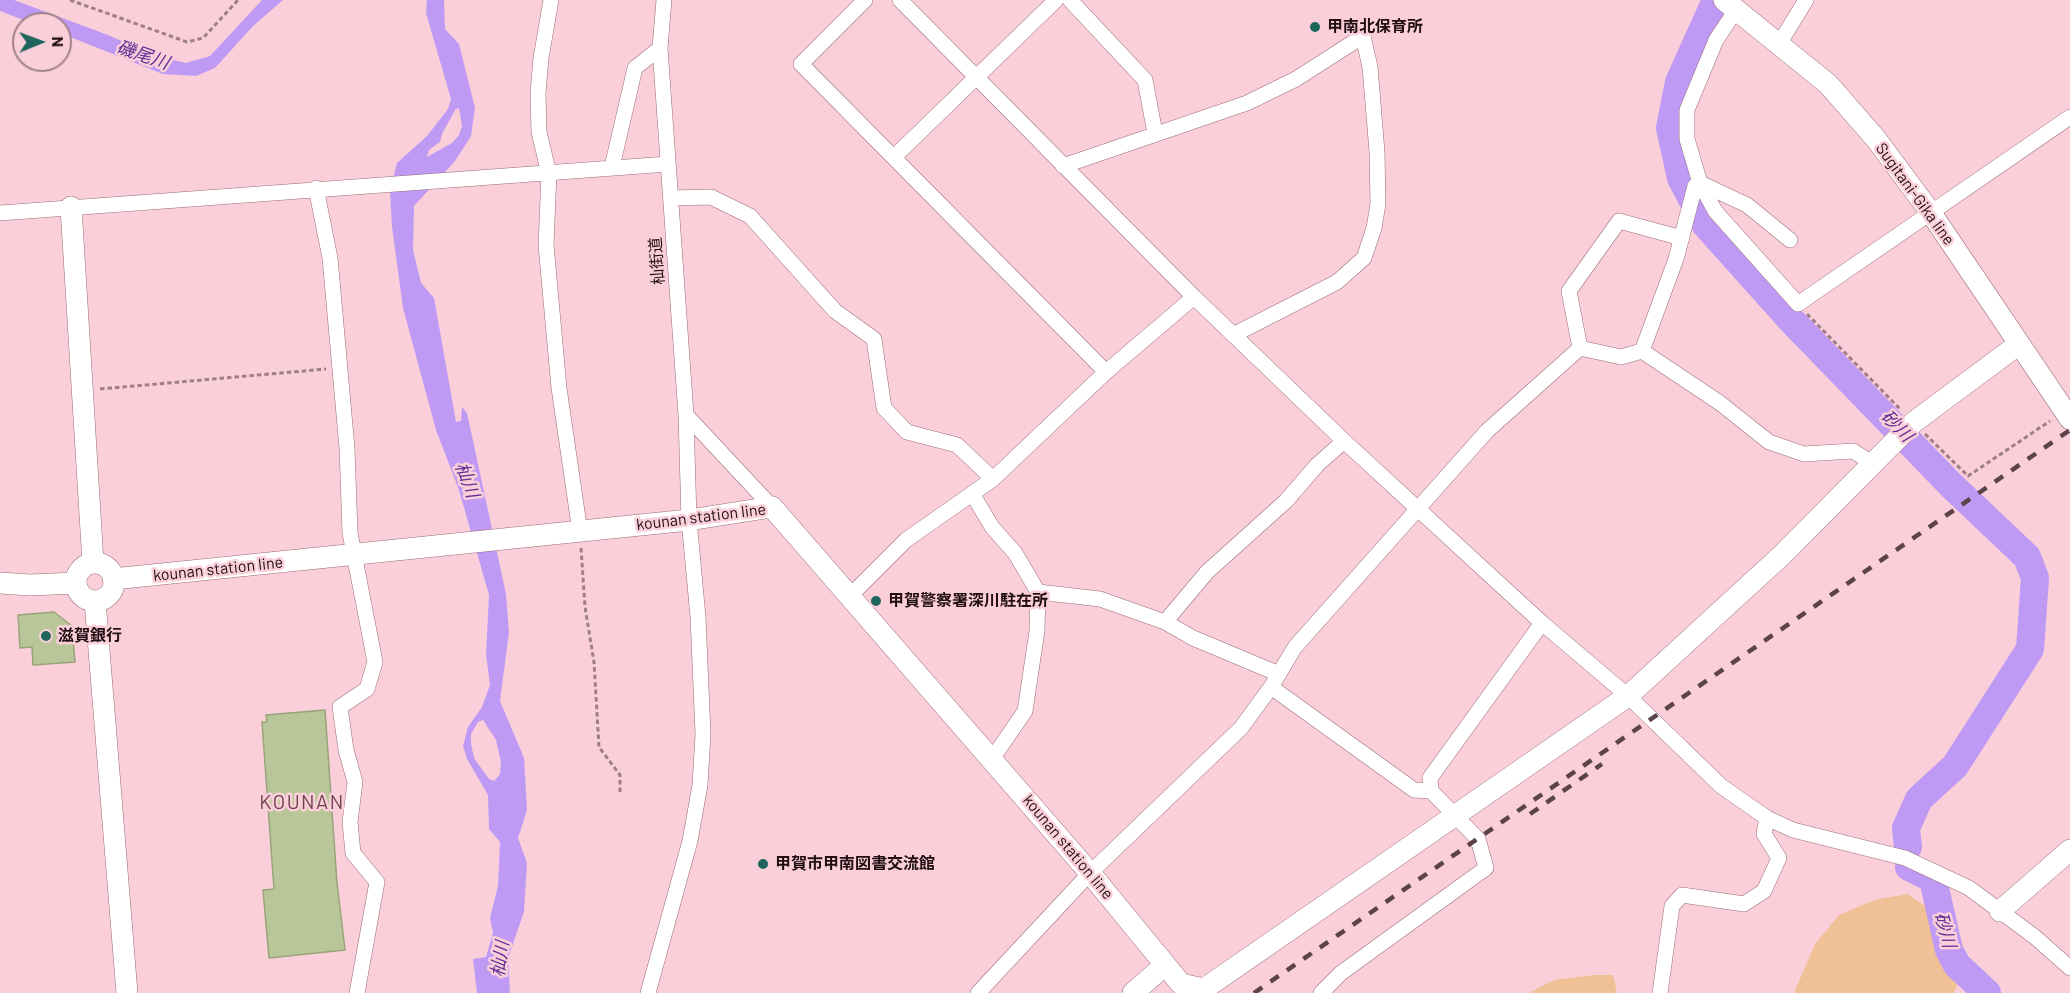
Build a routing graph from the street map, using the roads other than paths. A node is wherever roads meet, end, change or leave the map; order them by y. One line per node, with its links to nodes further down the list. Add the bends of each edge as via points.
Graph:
1 (551, 0): 18 (street, via 538,93)
2 (664, 0): 10 (street, 杣街道)
3 (865, 0): 14 (street, via 801,64)
4 (900, 0): 11 (street)
5 (1056, 0): 11 (street)
6 (1070, 0): 13 (street, via 1144,80)
7 (1806, 0): 9 (street)
8 (1729, 4): 9 (main road, Sugitani-Gika line); 19 (street, via 1687,110 1687,140)
9 (1779, 44): 24 (main road, Sugitani-Gika line, via 1828,84 1876,139)
10 (660, 48): 15 (street, 杣街道); 17 (street, via 635,68)
11 (975, 77): 14 (street); 16 (street)
12 (2070, 117): 24 (street)
13 (1155, 133): 16 (street); 28 (street, via 1247,103 1296,79 1363,36 1370,67 1378,204 1364,258 1337,282)
14 (894, 157): 32 (street)
15 (668, 164): 17 (street); 21 (street, 杣街道)
16 (1063, 166): 27 (street)
17 (612, 167): 18 (street)
18 (546, 174): 20 (street); 42 (street, via 546,245)
19 (1697, 184): 24 (street, via 1715,211 1797,304); 25 (street); 26 (street, via 1747,205)
20 (316, 188): 22 (street); 43 (street, via 330,258 347,448 350,533)
21 (671, 198): 33 (street, 杣街道); 37 (street, via 711,197 750,216 835,311 873,339 884,408 907,432 957,445)
22 (71, 207): 23 (street); 44 (main road)
23 (0, 213)
24 (1931, 213): 29 (main road, Sugitani-Gika line)
25 (1682, 238): 30 (street, via 1619,221 1569,291); 31 (street)
26 (1790, 240)
27 (1194, 297): 28 (street); 32 (street)
28 (1233, 335): 35 (street)
29 (2019, 344): 34 (main road, Sugitani-Gika line); 36 (main road, via 1912,425)
30 (1580, 348): 31 (street, via 1621,357); 40 (street, via 1487,431)
31 (1642, 351): 36 (street, via 1720,403 1769,442 1804,454 1853,451)
32 (1106, 372): 37 (street)
33 (686, 415): 39 (street); 41 (street, 杣街道)
34 (2070, 419)
35 (1344, 441): 40 (street); 51 (street, via 1286,501 1207,572)
36 (1872, 463): 54 (main road, via 1782,555)
37 (993, 479): 38 (street)
38 (973, 495): 48 (street); 49 (street, via 906,540)
39 (772, 507): 41 (main road, kounan station line); 49 (main road, kounan station line)
40 (1419, 508): 52 (street); 53 (street, via 1295,647)
41 (689, 520): 42 (main road, kounan station line); 66 (street, 杣街道, via 703,734 700,784 690,841)
42 (573, 532): 43 (main road, kounan station line)
43 (363, 554): 45 (main road, kounan station line); 65 (street, via 375,662 367,689 339,707 355,782 350,822 353,853 377,882)
44 (93, 563): 45 (main road, via 108,569); 47 (main road, via 82,568)
45 (113, 579): 50 (main road, via 109,594)
46 (0, 583): 47 (main road)
47 (76, 583): 50 (main road, via 83,596)
48 (1038, 592): 51 (street, via 1100,599); 55 (street, via 1037,631 1024,711)
49 (850, 596): 55 (main road, kounan station line)
50 (95, 601): 64 (main road)
51 (1165, 622): 53 (street)
52 (1542, 623): 54 (street); 56 (street, via 1430,778)
53 (1275, 681): 56 (street, via 1414,790); 60 (street, via 1241,728)
54 (1628, 696): 57 (main road); 58 (street, via 1721,786)
55 (992, 759): 60 (main road, kounan station line)
56 (1431, 791): 57 (street)
57 (1456, 816): 62 (main road, kounan station line, via 1204,988 1181,984); 69 (street, via 1478,839 1486,868 1341,973)
58 (1767, 818): 61 (street, via 1793,830 1905,858 1969,888); 70 (street, via 1764,834 1779,858 1764,891 1744,904 1682,895 1672,906)
59 (2070, 850): 61 (main road)
60 (1090, 873): 62 (main road, kounan station line); 67 (street)
61 (2000, 911): 63 (street)
62 (1165, 965): 68 (main road)
63 (2070, 968)
64 (127, 993)
65 (357, 993)
66 (648, 993)
67 (978, 993)
68 (1133, 993)
69 (1322, 993)
70 (1660, 993)

